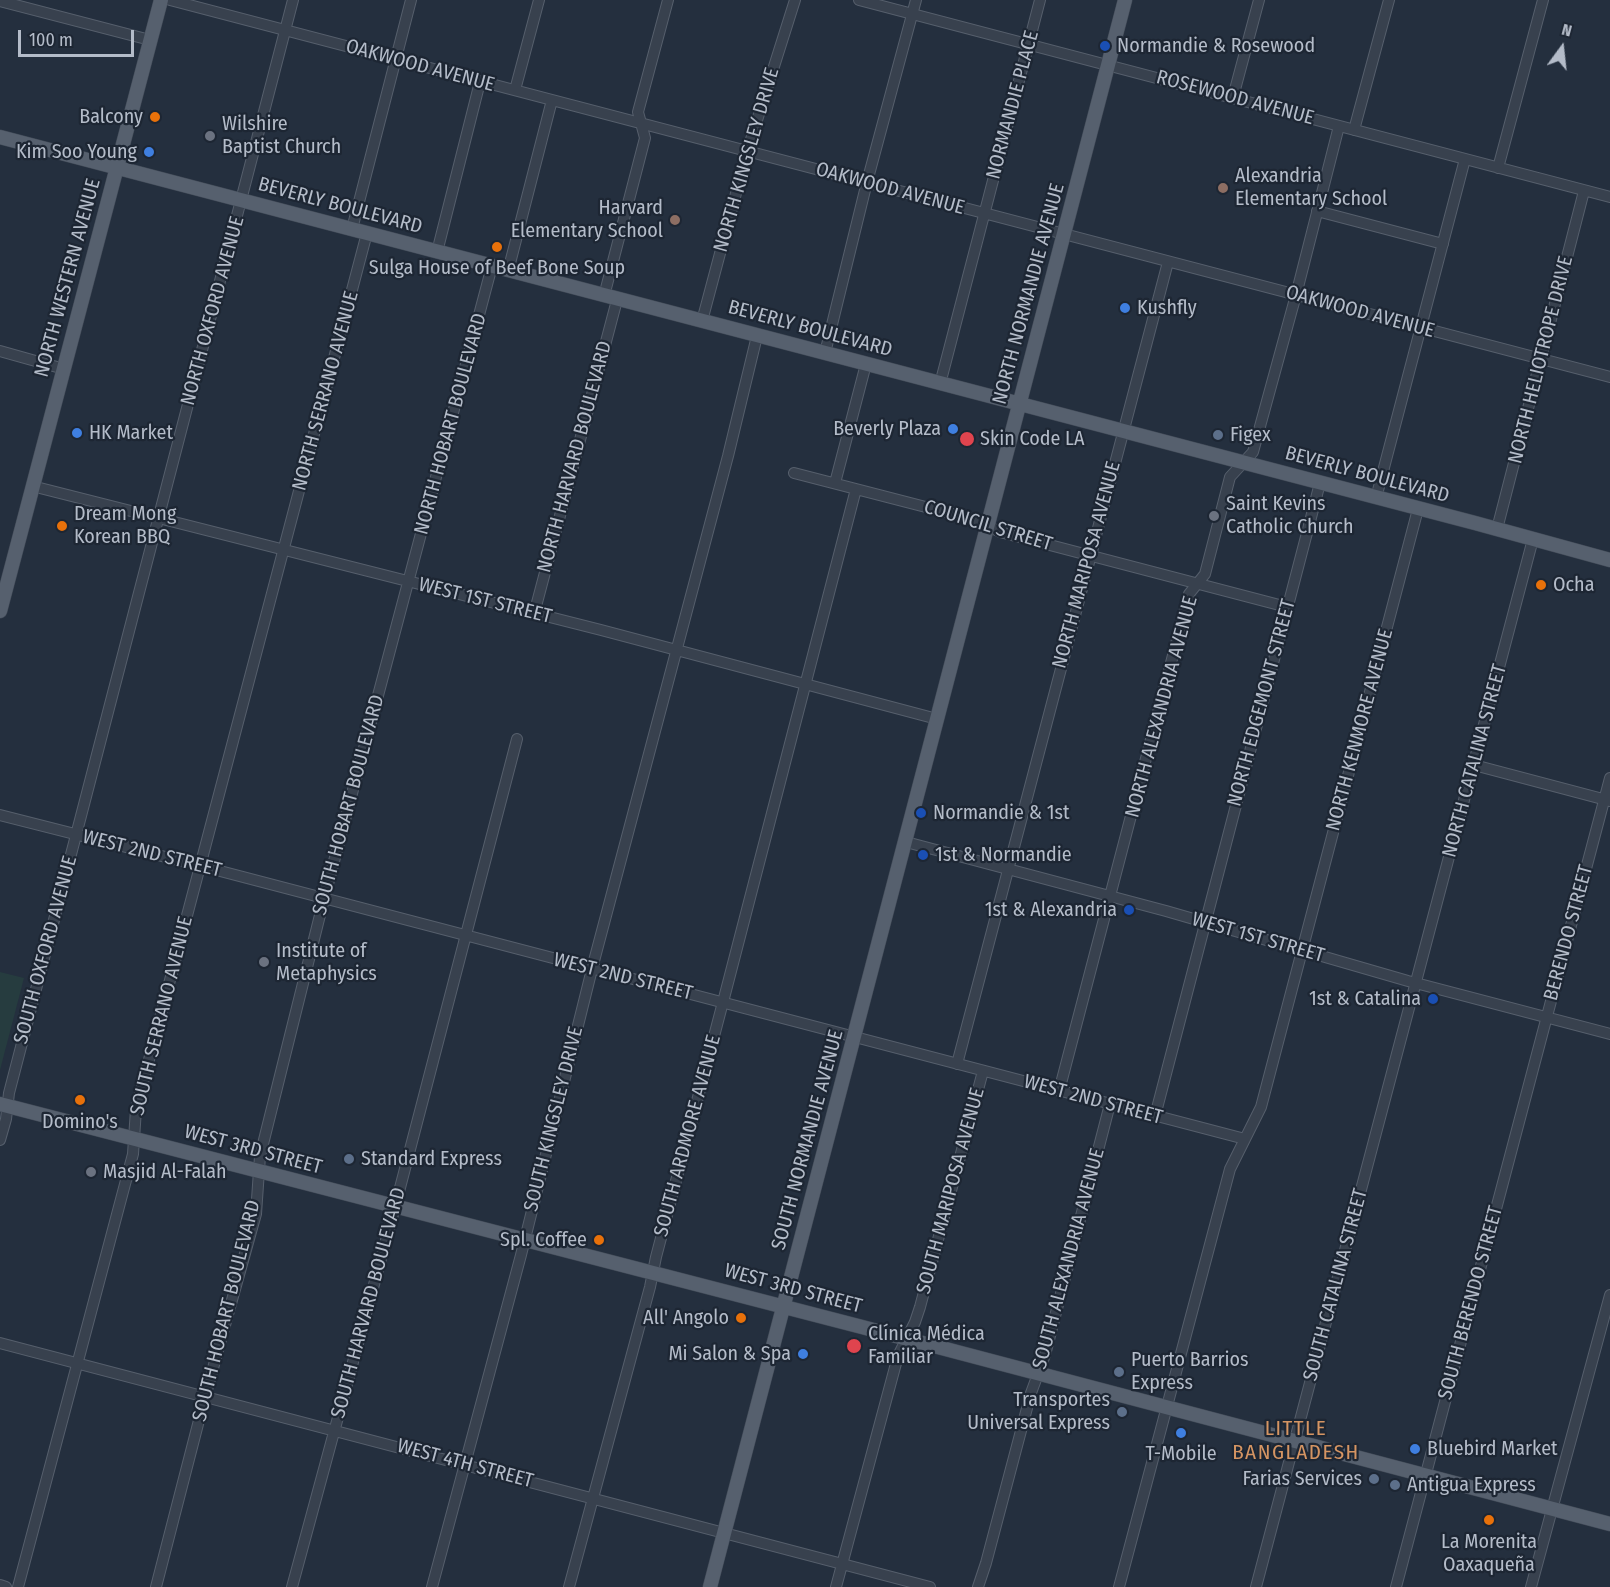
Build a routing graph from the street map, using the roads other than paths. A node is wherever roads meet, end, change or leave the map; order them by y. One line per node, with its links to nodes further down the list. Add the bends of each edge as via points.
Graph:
1 (161, 0): 18 (main road, NORTH WESTERN AVENUE)
2 (170, 0): 17 (street, OAKWOOD AVENUE)
3 (293, 0): 17 (street, NORTH OXFORD AVENUE)
4 (411, 0): 20 (street)
5 (540, 0): 23 (street)
6 (668, 0): 26 (street, NORTH HARVARD BOULEVARD, via 638,112)
7 (795, 0): 30 (street, NORTH KINGSLEY DRIVE)
8 (859, 0): 16 (street, ROSEWOOD AVENUE)
9 (916, 0): 16 (street)
10 (1040, 0): 19 (street, NORMANDIE PLACE)
11 (1125, 0): 21 (main road, NORTH NORMANDIE AVENUE)
12 (1259, 0): 24 (street)
13 (1389, 0): 28 (street)
14 (1543, 0): 33 (street)
15 (0, 1): 18 (street)
16 (912, 14): 19 (street, ROSEWOOD AVENUE); 34 (street)
17 (285, 30): 20 (street, OAKWOOD AVENUE); 37 (street, NORTH OXFORD AVENUE)
18 (150, 40): 32 (main road, NORTH WESTERN AVENUE)
19 (1029, 44): 21 (street, ROSEWOOD AVENUE); 39 (street, NORMANDIE PLACE)
20 (395, 60): 22 (street, OAKWOOD AVENUE); 40 (street)
21 (1108, 64): 24 (street, ROSEWOOD AVENUE); 42 (main road, NORTH NORMANDIE AVENUE)
22 (480, 82): 23 (street, OAKWOOD AVENUE); 44 (street)
23 (515, 90): 25 (street, OAKWOOD AVENUE)
24 (1233, 97): 27 (street, ROSEWOOD AVENUE)
25 (552, 100): 26 (street, OAKWOOD AVENUE); 47 (street)
26 (642, 124): 30 (street, OAKWOOD AVENUE); 49 (street, NORTH HARVARD BOULEVARD, via 645,138)
27 (1340, 126): 28 (street, ROSEWOOD AVENUE); 38 (street, NORTH ALEXANDRIA AVENUE)
28 (1354, 130): 31 (street, ROSEWOOD AVENUE)
29 (0, 139): 32 (main road, BEVERLY BOULEVARD)
30 (747, 152): 34 (street, OAKWOOD AVENUE); 50 (street, NORTH KINGSLEY DRIVE)
31 (1465, 159): 33 (street, ROSEWOOD AVENUE); 43 (street)
32 (117, 168): 37 (main road, BEVERLY BOULEVARD); 57 (main road, NORTH WESTERN AVENUE)
33 (1498, 168): 35 (street, ROSEWOOD AVENUE)
34 (867, 182): 39 (street, OAKWOOD AVENUE); 54 (street)
35 (1584, 191): 36 (street, ROSEWOOD AVENUE); 55 (street, NORTH HELIOTROPE DRIVE)
36 (1610, 197)
37 (242, 200): 40 (main road, BEVERLY BOULEVARD); 70 (street, NORTH OXFORD AVENUE)
38 (1317, 211): 43 (street); 48 (street, NORTH ALEXANDRIA AVENUE)
39 (985, 214): 42 (street, OAKWOOD AVENUE); 59 (street, NORMANDIE PLACE)
40 (352, 229): 41 (main road, BEVERLY BOULEVARD)
41 (367, 233): 44 (main road, BEVERLY BOULEVARD); 74 (street, NORTH SERRANO AVENUE)
42 (1065, 235): 45 (street, OAKWOOD AVENUE); 60 (main road, NORTH NORMANDIE AVENUE)
43 (1443, 244): 51 (street)
44 (437, 252): 46 (main road, BEVERLY BOULEVARD)
45 (1168, 262): 48 (street, OAKWOOD AVENUE); 61 (street, NORTH MARIPOSA AVENUE)
46 (492, 266): 47 (main road, BEVERLY BOULEVARD); 78 (street, NORTH HOBART BOULEVARD)
47 (508, 271): 49 (main road, BEVERLY BOULEVARD)
48 (1296, 296): 51 (street, OAKWOOD AVENUE); 62 (street, NORTH ALEXANDRIA AVENUE, via 1253,452)
49 (611, 298): 50 (main road, BEVERLY BOULEVARD); 82 (street, NORTH HARVARD BOULEVARD)
50 (702, 321): 52 (main road, BEVERLY BOULEVARD)
51 (1421, 328): 55 (street, OAKWOOD AVENUE); 68 (street)
52 (757, 336): 54 (main road, BEVERLY BOULEVARD); 83 (street)
53 (0, 351): 57 (street)
54 (825, 353): 56 (main road, BEVERLY BOULEVARD)
55 (1542, 360): 58 (street, OAKWOOD AVENUE); 72 (street, NORTH HELIOTROPE DRIVE)
56 (866, 364): 59 (main road, BEVERLY BOULEVARD); 64 (street)
57 (64, 369): 66 (main road, NORTH WESTERN AVENUE)
58 (1610, 377)
59 (940, 384): 60 (main road, BEVERLY BOULEVARD)
60 (1020, 404): 61 (main road, BEVERLY BOULEVARD); 71 (main road, NORTH NORMANDIE AVENUE)
61 (1122, 431): 62 (main road, BEVERLY BOULEVARD); 75 (street, NORTH MARIPOSA AVENUE)
62 (1243, 462): 65 (main road, BEVERLY BOULEVARD); 79 (street, NORTH ALEXANDRIA AVENUE, via 1230,477)
63 (794, 473): 64 (street, COUNCIL STREET)
64 (836, 483): 67 (street, COUNCIL STREET)
65 (1320, 483): 68 (main road, BEVERLY BOULEVARD); 80 (street, NORTH EDGEMONT STREET)
66 (32, 486): 70 (street, WEST 1ST STREET); 77 (main road, NORTH WESTERN AVENUE)
67 (856, 489): 71 (street, COUNCIL STREET); 84 (street, SOUTH ARDMORE AVENUE)
68 (1376, 498): 69 (main road, BEVERLY BOULEVARD)
69 (1418, 509): 72 (main road, BEVERLY BOULEVARD); 99 (street, NORTH KENMORE AVENUE)
70 (159, 518): 74 (street, WEST 1ST STREET); 91 (street, SOUTH OXFORD AVENUE)
71 (988, 526): 75 (street, COUNCIL STREET); 85 (main road, NORTH NORMANDIE AVENUE)
72 (1497, 529): 73 (main road, BEVERLY BOULEVARD)
73 (1533, 539): 76 (main road, BEVERLY BOULEVARD); 87 (street, NORTH CATALINA STREET)
74 (285, 550): 78 (street, WEST 1ST STREET); 93 (street, SOUTH SERRANO AVENUE)
75 (1090, 555): 79 (street, COUNCIL STREET); 94 (street, NORTH MARIPOSA AVENUE)
76 (1610, 560)
77 (6, 564): 81 (main road, NORTH WESTERN AVENUE)
78 (409, 582): 82 (street, WEST 1ST STREET); 96 (street, SOUTH HOBART BOULEVARD)
79 (1199, 584): 80 (street, COUNCIL STREET); 95 (street, NORTH ALEXANDRIA AVENUE, via 1189,594)
80 (1287, 607): 97 (street, NORTH EDGEMONT STREET)
81 (0, 611)
82 (534, 614): 83 (street, WEST 1ST STREET)
83 (675, 650): 84 (street, WEST 1ST STREET); 100 (street, SOUTH KINGSLEY DRIVE)
84 (805, 685): 85 (street, WEST 1ST STREET); 102 (street, SOUTH ARDMORE AVENUE)
85 (937, 719): 92 (main road, NORTH NORMANDIE AVENUE)
86 (517, 739): 98 (street, SOUTH HARVARD BOULEVARD)
87 (1474, 765): 89 (street); 101 (street, NORTH CATALINA STREET)
88 (1610, 778): 89 (street, BERENDO STREET)
89 (1607, 801): 103 (street, BERENDO STREET)
90 (0, 815): 91 (street, WEST 2ND STREET)
91 (76, 835): 93 (street, WEST 2ND STREET); 110 (street, SOUTH OXFORD AVENUE)
92 (906, 842): 94 (street, WEST 1ST STREET); 105 (main road, SOUTH NORMANDIE AVENUE)
93 (201, 866): 96 (street, WEST 2ND STREET); 112 (street, SOUTH SERRANO AVENUE, via 136,1109)
94 (1008, 869): 95 (street, WEST 1ST STREET); 106 (street, SOUTH MARIPOSA AVENUE)
95 (1111, 896): 97 (street, WEST 1ST STREET); 108 (street, NORTH ALEXANDRIA AVENUE)
96 (324, 899): 98 (street, WEST 2ND STREET); 115 (street, SOUTH HOBART BOULEVARD)
97 (1205, 923): 99 (street, WEST 1ST STREET); 111 (street, NORTH EDGEMONT STREET)
98 (466, 937): 100 (street, WEST 2ND STREET); 116 (street, SOUTH HARVARD BOULEVARD)
99 (1301, 952): 101 (street, WEST 1ST STREET); 113 (street, NORTH KENMORE AVENUE, via 1261,1107)
100 (592, 969): 102 (street, WEST 2ND STREET); 117 (street, SOUTH KINGSLEY DRIVE)
101 (1416, 984): 103 (street, WEST 1ST STREET); 128 (street, SOUTH CATALINA STREET)
102 (723, 1002): 105 (street, WEST 2ND STREET); 118 (street, SOUTH ARDMORE AVENUE)
103 (1546, 1018): 104 (street, WEST 1ST STREET); 130 (street, SOUTH BERENDO STREET)
104 (1610, 1034)
105 (855, 1038): 106 (street, WEST 2ND STREET); 120 (main road, SOUTH NORMANDIE AVENUE)
106 (957, 1064): 107 (street, WEST 2ND STREET)
107 (983, 1071): 108 (street, WEST 2ND STREET); 121 (street, SOUTH MARIPOSA AVENUE, via 920,1307)
108 (1059, 1091): 109 (street, WEST 2ND STREET)
109 (1110, 1104): 111 (street, WEST 2ND STREET); 124 (street, SOUTH ALEXANDRIA AVENUE)
110 (4, 1105): 112 (main road, WEST 3RD STREET); 114 (street, SOUTH OXFORD AVENUE)
111 (1155, 1116): 113 (street, WEST 2ND STREET)
112 (134, 1139): 115 (main road, WEST 3RD STREET); 123 (street, SOUTH SERRANO AVENUE, via 123,1196)
113 (1245, 1139): 126 (street, NORTH KENMORE AVENUE, via 1230,1169)
114 (0, 1140)
115 (259, 1172): 116 (main road, WEST 3RD STREET); 125 (street, SOUTH HOBART BOULEVARD, via 256,1214)
116 (395, 1207): 117 (main road, WEST 3RD STREET); 127 (street, SOUTH HARVARD BOULEVARD)
117 (524, 1240): 118 (main road, WEST 3RD STREET); 129 (street, SOUTH KINGSLEY DRIVE)
118 (652, 1273): 120 (main road, WEST 3RD STREET); 131 (street, SOUTH ARDMORE AVENUE)
119 (1610, 1295): 132 (street)
120 (784, 1307): 121 (main road, WEST 3RD STREET); 134 (main road, SOUTH NORMANDIE AVENUE)
121 (907, 1339): 124 (main road, WEST 3RD STREET); 135 (street, SOUTH MARIPOSA AVENUE, via 898,1356)
122 (0, 1343): 123 (street, WEST 4TH STREET)
123 (77, 1363): 125 (street, WEST 4TH STREET); 138 (street, SOUTH SERRANO AVENUE)
124 (1038, 1374): 126 (main road, WEST 3RD STREET); 146 (street, SOUTH ALEXANDRIA AVENUE)
125 (205, 1397): 127 (street, WEST 4TH STREET); 139 (street, SOUTH HOBART BOULEVARD)
126 (1167, 1407): 128 (main road, WEST 3RD STREET); 147 (street, NORTH KENMORE AVENUE)
127 (335, 1430): 129 (street, WEST 4TH STREET); 140 (street, SOUTH HARVARD BOULEVARD)
128 (1295, 1441): 130 (main road, WEST 3RD STREET); 148 (street, SOUTH CATALINA STREET)
129 (466, 1464): 131 (street, WEST 4TH STREET); 141 (street, SOUTH KINGSLEY DRIVE)
130 (1426, 1476): 132 (main road, WEST 3RD STREET); 149 (street, SOUTH BERENDO STREET)
131 (593, 1498): 134 (street, WEST 4TH STREET); 142 (street, SOUTH ARDMORE AVENUE)
132 (1552, 1509): 133 (main road, WEST 3RD STREET); 150 (street)
133 (1610, 1524)
134 (724, 1532): 135 (street, WEST 4TH STREET); 143 (main road, SOUTH NORMANDIE AVENUE)
135 (842, 1564): 144 (street, SOUTH MARIPOSA AVENUE); 145 (street, WEST 4TH STREET)
136 (0, 1585): 137 (street)
137 (6, 1587)
138 (18, 1587)
139 (156, 1587)
140 (292, 1587)
141 (432, 1587)
142 (569, 1587)
143 (710, 1587)
144 (836, 1587)
145 (930, 1587)
146 (978, 1587)
147 (1119, 1587)
148 (1256, 1587)
149 (1396, 1587)
150 (1531, 1587)

